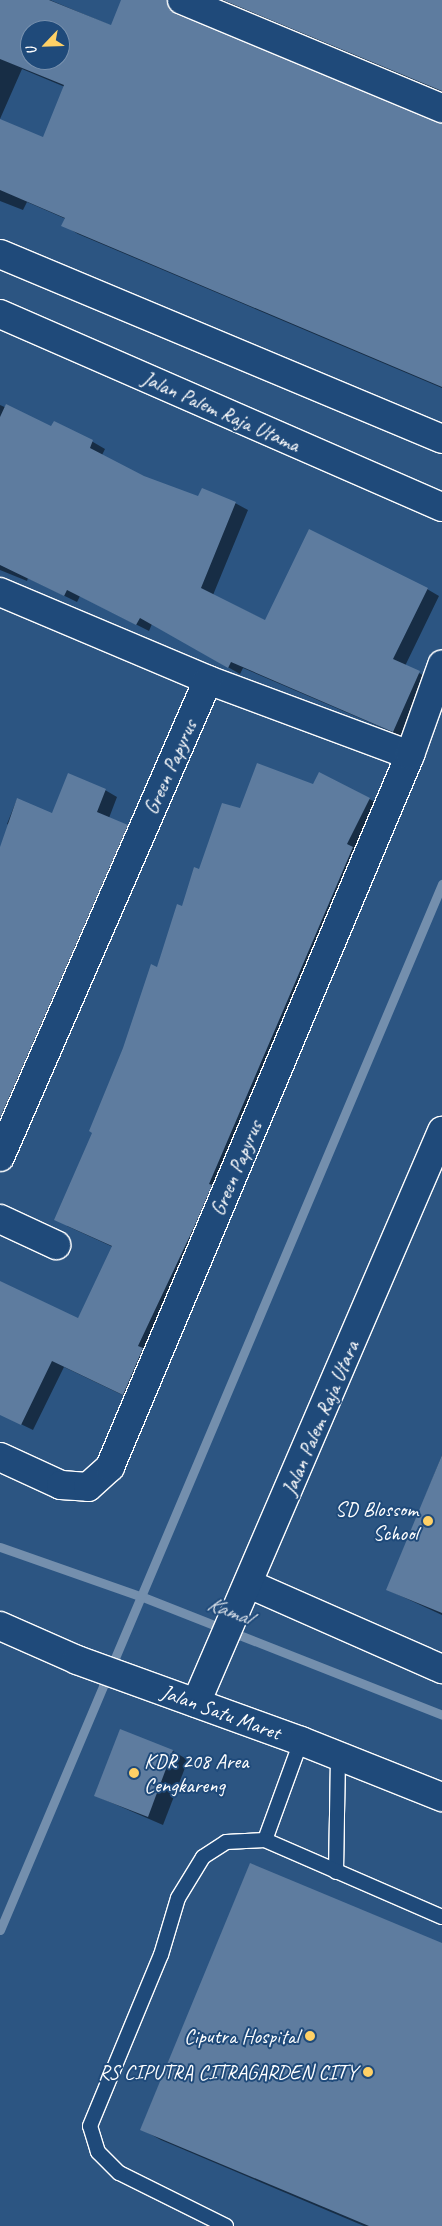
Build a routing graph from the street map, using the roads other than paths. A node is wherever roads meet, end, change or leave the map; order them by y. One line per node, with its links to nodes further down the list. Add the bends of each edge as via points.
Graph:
1 (182, 0): 2 (street)
2 (442, 108)
3 (0, 254): 5 (street)
4 (0, 314): 6 (street, Jalan Palem Raja Utama)
5 (442, 439)
6 (442, 507)
7 (0, 592): 9 (street)
8 (442, 665): 10 (street, Green Papyrus)
9 (208, 680): 10 (street); 12 (street, Green Papyrus)
10 (410, 755): 15 (street, Green Papyrus, via 110,1467 88,1486 61,1485)
11 (442, 1132): 16 (street, Jalan Palem Raja Utara)
12 (0, 1158)
13 (0, 1220): 14 (street)
14 (56, 1245)
15 (0, 1457)
16 (249, 1584): 18 (street); 19 (street, Jalan Palem Raja Utara)
17 (0, 1626): 19 (street, Jalan Satu Maret, via 134,1681)
18 (442, 1669)
19 (201, 1691): 20 (street, Jalan Satu Maret)
20 (301, 1741): 21 (street, Jalan Satu Maret); 23 (lane)
21 (338, 1756): 22 (street, Jalan Satu Maret); 24 (lane)
22 (442, 1797)
23 (265, 1840): 24 (lane); 26 (lane, via 226,1842 204,1858 178,1898 161,1955 90,2126 98,2152 119,2173)
24 (336, 1872): 25 (lane)
25 (442, 1917)
26 (226, 2226)

